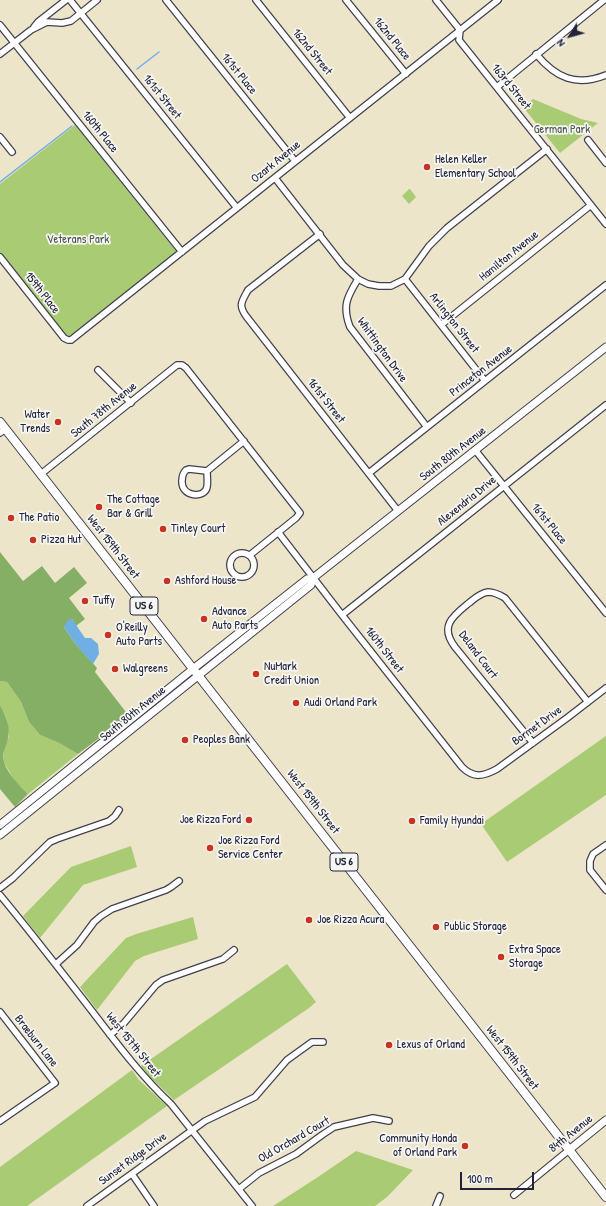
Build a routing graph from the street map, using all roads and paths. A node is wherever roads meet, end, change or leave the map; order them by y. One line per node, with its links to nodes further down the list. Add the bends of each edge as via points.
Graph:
1 (66, 0): 12 (street)
2 (70, 0): 10 (street, 161st Street)
3 (98, 0): 10 (street)
4 (166, 0): 25 (street, 161st Place)
5 (256, 0): 20 (street, 162nd Street)
6 (346, 0): 17 (street, 162nd Place)
7 (436, 0): 13 (street, 163rd Street)
8 (498, 0): 13 (street, Ozark Avenue)
9 (604, 0): 16 (street)
10 (81, 13): 12 (street, via 67,22 47,22); 29 (street, 161st Street)
11 (0, 25): 14 (street, 160th Place)
12 (31, 30): 14 (street)
13 (460, 30): 17 (street, Ozark Avenue); 19 (street, 163rd Street, via 458,39)
14 (14, 43): 15 (street); 32 (street, 160th Place)
15 (0, 54)
16 (536, 54): 18 (street, via 551,70 568,79 586,80); 19 (street)
17 (406, 74): 20 (street, Ozark Avenue)
18 (606, 75)
19 (497, 87): 23 (street, 163rd Street)
20 (350, 118): 25 (street, Ozark Avenue)
21 (0, 137): 24 (street)
22 (588, 140): 26 (street)
23 (546, 149): 28 (street, 163rd Street); 35 (street, via 442,232)
24 (12, 152)
25 (295, 161): 27 (street, Ozark Avenue)
26 (606, 163)
27 (275, 178): 29 (street, Ozark Avenue); 31 (street)
28 (591, 205): 30 (street, 163rd Street); 37 (street, Hamilton Avenue)
29 (237, 208): 32 (street, Ozark Avenue)
30 (606, 224)
31 (320, 234): 34 (street, via 343,265); 50 (street, 161st Street, via 248,290 241,308)
32 (182, 252): 38 (street, Ozark Avenue, via 74,338)
33 (0, 257): 38 (street, 159th Place)
34 (358, 279): 35 (street, via 368,284 386,286); 45 (street, Whittington Drive, via 347,297 345,312 350,327)
35 (405, 279): 37 (street, Arlington Street)
36 (606, 285): 41 (street, Princeton Avenue)
37 (441, 325): 41 (street, Arlington Street)
38 (68, 340)
39 (606, 347): 48 (street, South 80th Avenue)
40 (98, 370): 42 (street)
41 (485, 381): 45 (street, Princeton Avenue)
42 (130, 403): 47 (street, South 78th Avenue, via 177,365 182,365); 51 (street, South 78th Avenue)
43 (606, 405): 52 (street, Alexendria Drive)
44 (0, 422): 46 (main road, West 159th Street / US 6)
45 (427, 427): 50 (street, Princeton Avenue)
46 (3, 431): 51 (main road, West 159th Street / US 6)
47 (244, 441): 49 (street); 54 (street, via 300,512)
48 (475, 450): 52 (street, 161st Place); 53 (street, South 80th Avenue)
49 (207, 471): 49 (street, via 208,486 203,493 193,494 183,490 183,476 186,470)
50 (369, 473): 53 (street, 161st Street)
51 (41, 474): 59 (main road, West 159th Street / US 6)
52 (504, 486): 57 (street, 161st Place); 58 (street, Alexendria Drive)
53 (398, 511): 56 (street, South 80th Avenue)
54 (278, 532): 55 (street); 56 (street, 160th Street)
55 (250, 555): 55 (street, via 242,552 234,555 230,566 234,574 245,576 251,572 254,562)
56 (314, 578): 58 (street, 160th Street); 59 (street, South 80th Avenue, via 307,579); 60 (street, South 80th Avenue, via 311,585)
57 (606, 613)
58 (342, 615): 64 (street, 160th Street, via 462,767 467,772)
59 (193, 669): 60 (main road, West 159th Street / US 6); 66 (street, South 80th Avenue)
60 (199, 676): 67 (street, South 80th Avenue); 82 (main road, West 159th Street / US 6)
61 (606, 688): 62 (street, Bormet Drive)
62 (588, 702): 63 (street, Bormet Drive); 63 (street, Deland Court, via 505,598 490,592 478,596 452,617 448,627 450,638)
63 (533, 743): 64 (street, Bormet Drive, via 497,769)
64 (478, 775)
65 (119, 810): 70 (street, via 108,821 50,842)
66 (0, 825)
67 (0, 835)
68 (606, 845): 71 (street, via 593,854 590,861 590,870)
69 (178, 881): 74 (street, via 166,890 112,909 101,916 78,945)
70 (0, 888)
71 (606, 890)
72 (0, 894): 74 (street, West 157th Street)
73 (234, 950): 76 (street, via 223,959 163,980)
74 (56, 964): 76 (street, West 157th Street)
75 (0, 1012): 79 (street, Braeburn Lane, via 55,1083)
76 (110, 1035): 81 (street, West 157th Street, via 134,1066)
77 (323, 1042): 81 (street, Sunset Ridge Drive, via 312,1042 287,1060 254,1097 210,1118)
78 (606, 1120): 82 (street, 84th Avenue)
79 (0, 1121)
80 (389, 1121): 84 (street, Old Orchard Court, via 373,1118 334,1127 296,1154 259,1173)
81 (192, 1130): 83 (street, Sunset Ridge Drive); 84 (street, West 157th Street)
82 (569, 1150): 85 (street, 84th Avenue); 87 (main road, West 159th Street / US 6)
83 (132, 1174): 88 (street, Sunset Ridge Drive); 89 (street)
84 (239, 1189): 90 (street, West 157th Street)
85 (514, 1195)
86 (440, 1196): 91 (street)
87 (606, 1197)
88 (87, 1206)
89 (154, 1206)
90 (252, 1206)
91 (436, 1206)

